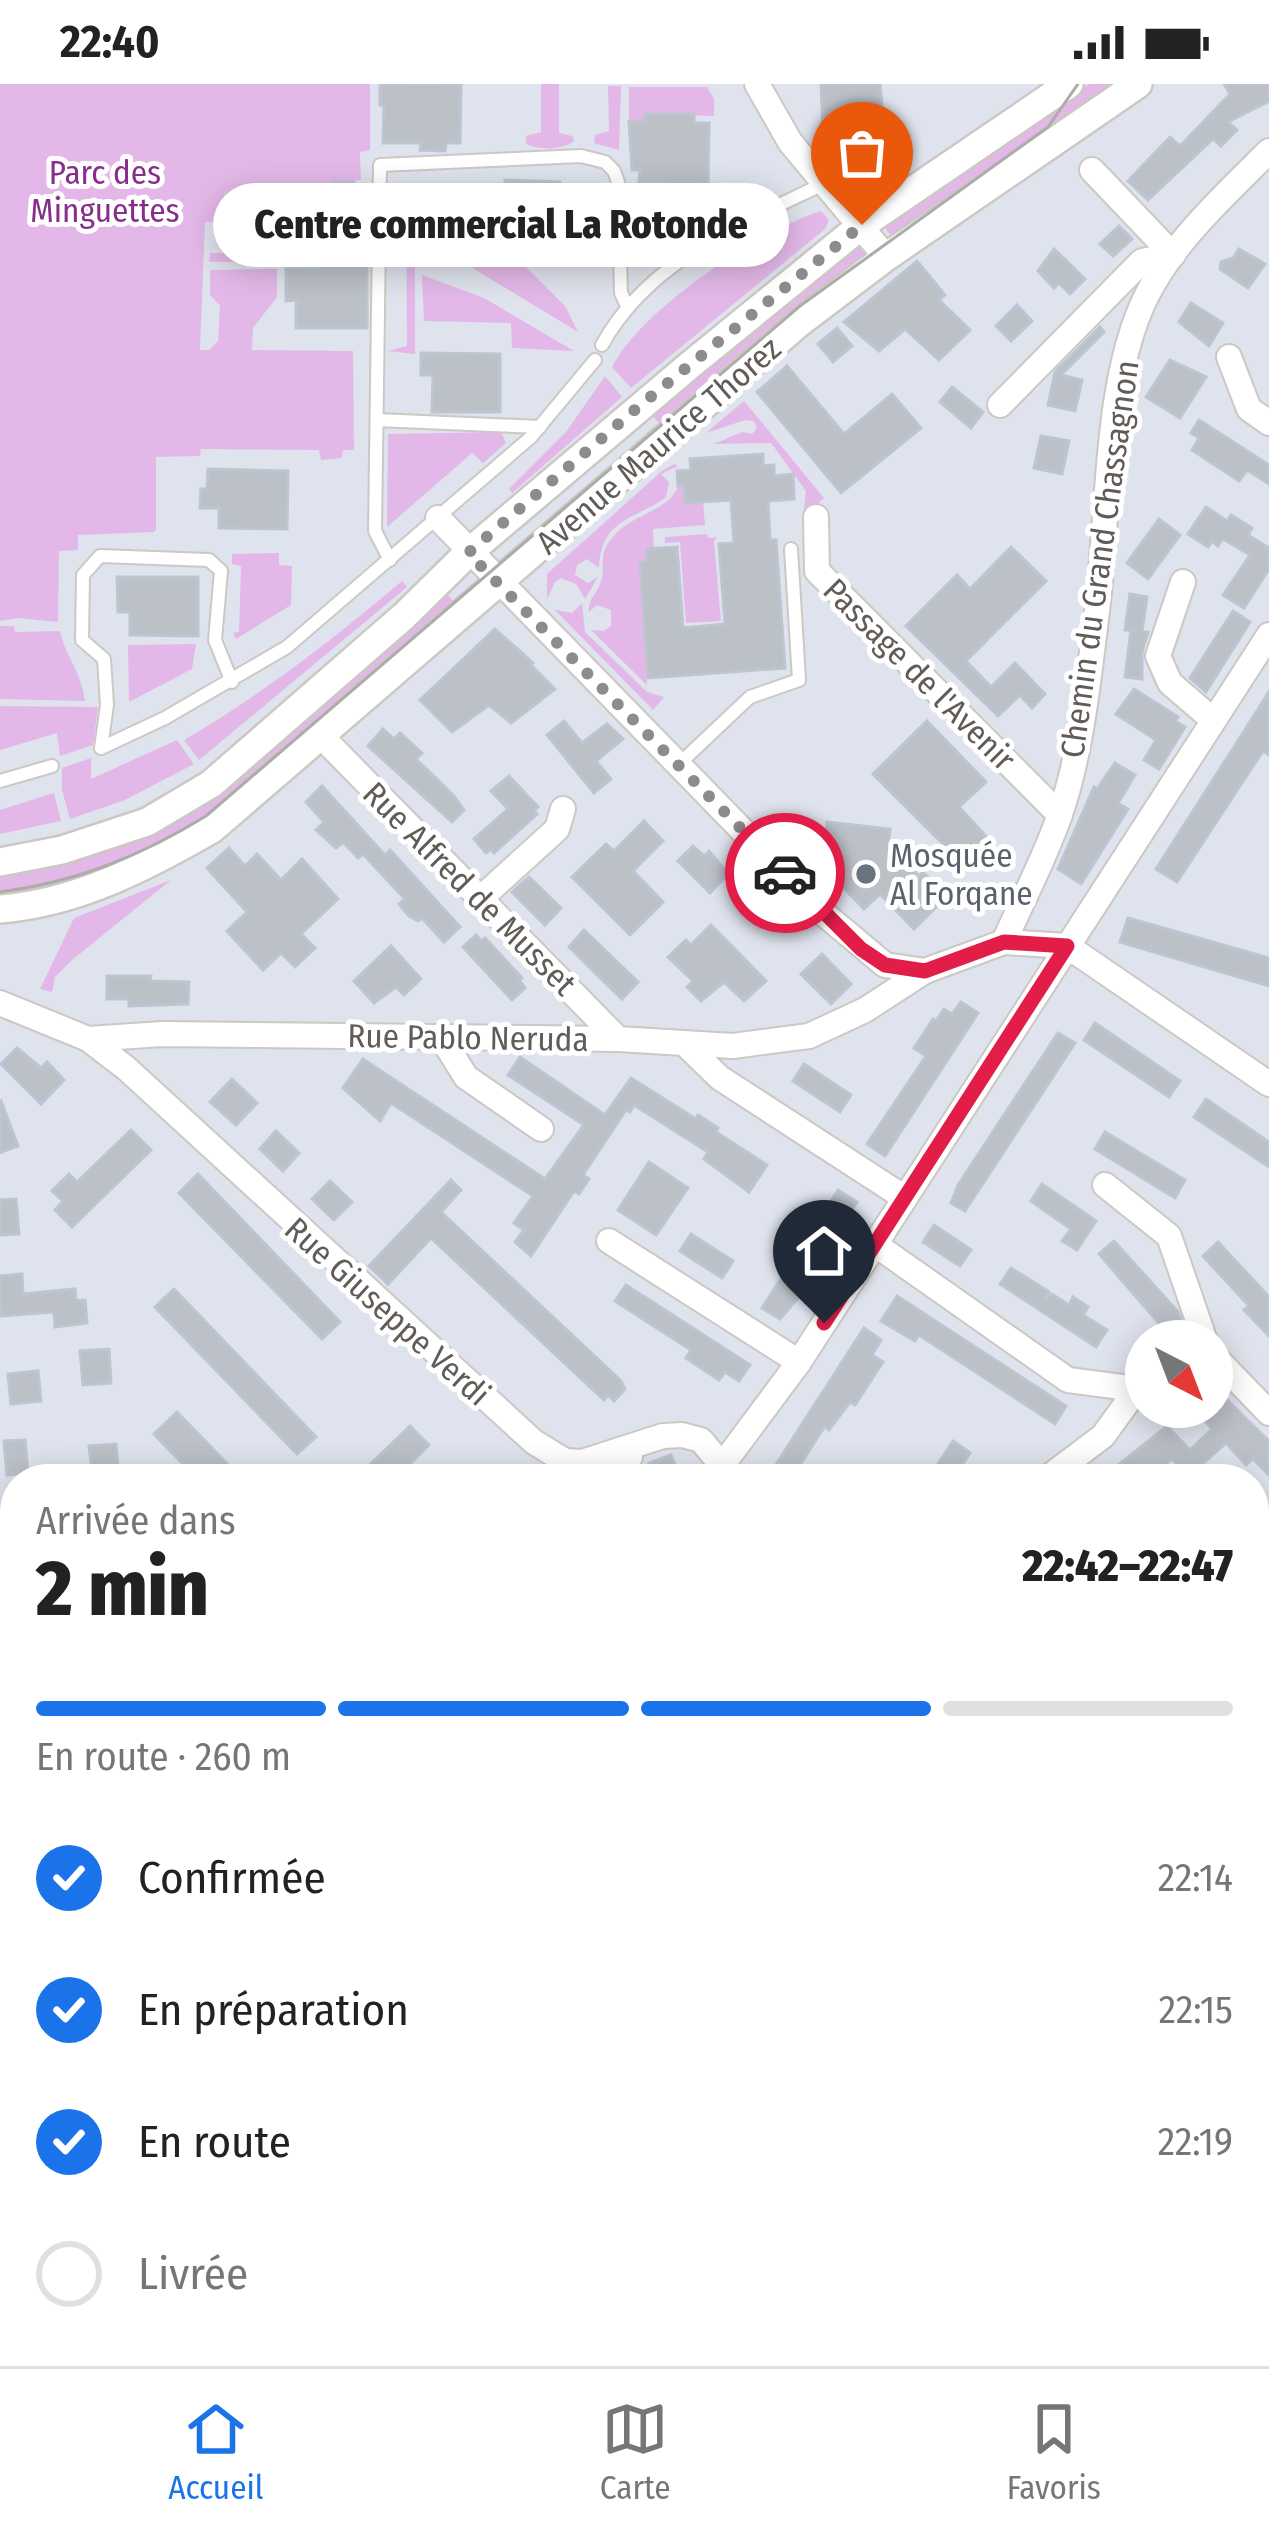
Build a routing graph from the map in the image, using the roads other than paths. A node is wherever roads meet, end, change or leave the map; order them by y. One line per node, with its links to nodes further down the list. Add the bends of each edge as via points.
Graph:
1 (757, 84): 6 (street)
2 (1069, 84): 7 (street, Avenue Maurice Thorez)
3 (1138, 84): 9 (street, Avenue Maurice Thorez)
4 (1269, 151): 8 (street, Chemin du Grand Chassagnon)
5 (1092, 170): 8 (street)
6 (823, 184): 7 (street); 10 (lane, via 681,258)
7 (862, 225): 9 (street); 21 (street, Avenue Maurice Thorez)
8 (1173, 255): 14 (street, Chemin du Grand Chassagnon, via 1142,262); 33 (street, Chemin du Grand Chassagnon, via 1133,327 1118,399 1097,611)
9 (886, 257): 24 (street, Avenue Maurice Thorez, via 721,386)
10 (627, 306): 11 (lane); 15 (lane, via 618,182 605,162 561,156 380,165)
11 (602, 345)
12 (1229, 357): 16 (street, via 1249,409)
13 (595, 360): 17 (lane)
14 (1000, 406)
15 (376, 420): 17 (lane); 22 (lane, via 375,531)
16 (1269, 423)
17 (540, 427): 19 (lane)
18 (816, 517): 33 (street, Passage de l'Avenir, via 817,571)
19 (438, 518): 21 (street); 22 (lane)
20 (791, 549): 29 (lane, via 799,680 750,697)
21 (468, 553): 24 (street); 34 (street, Avenue Maurice Thorez, via 211,784 147,822)
22 (390, 560): 26 (lane)
23 (1183, 582): 27 (street, via 1158,656 1170,683)
24 (500, 584): 28 (street, Avenue Maurice Thorez); 29 (street)
25 (1269, 634): 27 (street)
26 (232, 682): 26 (lane, via 101,748 104,659 82,640 83,575 100,556 215,564 215,640)
27 (1213, 720): 38 (street)
28 (322, 737): 35 (street, Rue Alfred de Musset); 36 (street, Avenue Maurice Thorez, via 212,829 153,863 91,890)
29 (678, 765): 39 (street, via 861,949 885,965)
30 (52, 766): 31 (lane)
31 (0, 782)
32 (563, 809): 35 (street, via 557,829)
33 (1060, 815): 37 (street, Chemin du Grand Chassagnon)
34 (0, 862)
35 (480, 899): 43 (street, Rue Alfred de Musset)
36 (0, 909)
37 (1004, 942): 38 (street); 39 (street, Rue Pablo Neruda)
38 (1067, 946): 45 (street); 48 (street)
39 (925, 971): 44 (street, Rue Pablo Neruda, via 809,1036)
40 (0, 1004): 42 (street, Rue Pablo Neruda)
41 (441, 1037): 42 (street, Rue Pablo Neruda); 43 (street, Rue Pablo Neruda); 46 (street, via 466,1077)
42 (88, 1039): 57 (street, Rue Giuseppe Verdi, via 534,1442 582,1462)
43 (618, 1039): 44 (street, Rue Pablo Neruda)
44 (686, 1045): 48 (street, via 720,1078)
45 (1269, 1084)
46 (541, 1129)
47 (1105, 1185): 51 (street, via 1169,1236)
48 (905, 1198): 50 (street)
49 (609, 1240): 52 (street)
50 (876, 1245): 52 (street); 54 (street, via 1068,1380)
51 (1198, 1320)
52 (799, 1362): 60 (street)
53 (1233, 1376): 56 (street)
54 (1125, 1385)
55 (1125, 1408): 61 (street)
56 (1269, 1413)
57 (663, 1436): 58 (street); 59 (street, via 701,1440)
58 (619, 1464)
59 (716, 1464)
60 (729, 1464)
61 (1066, 1464)

